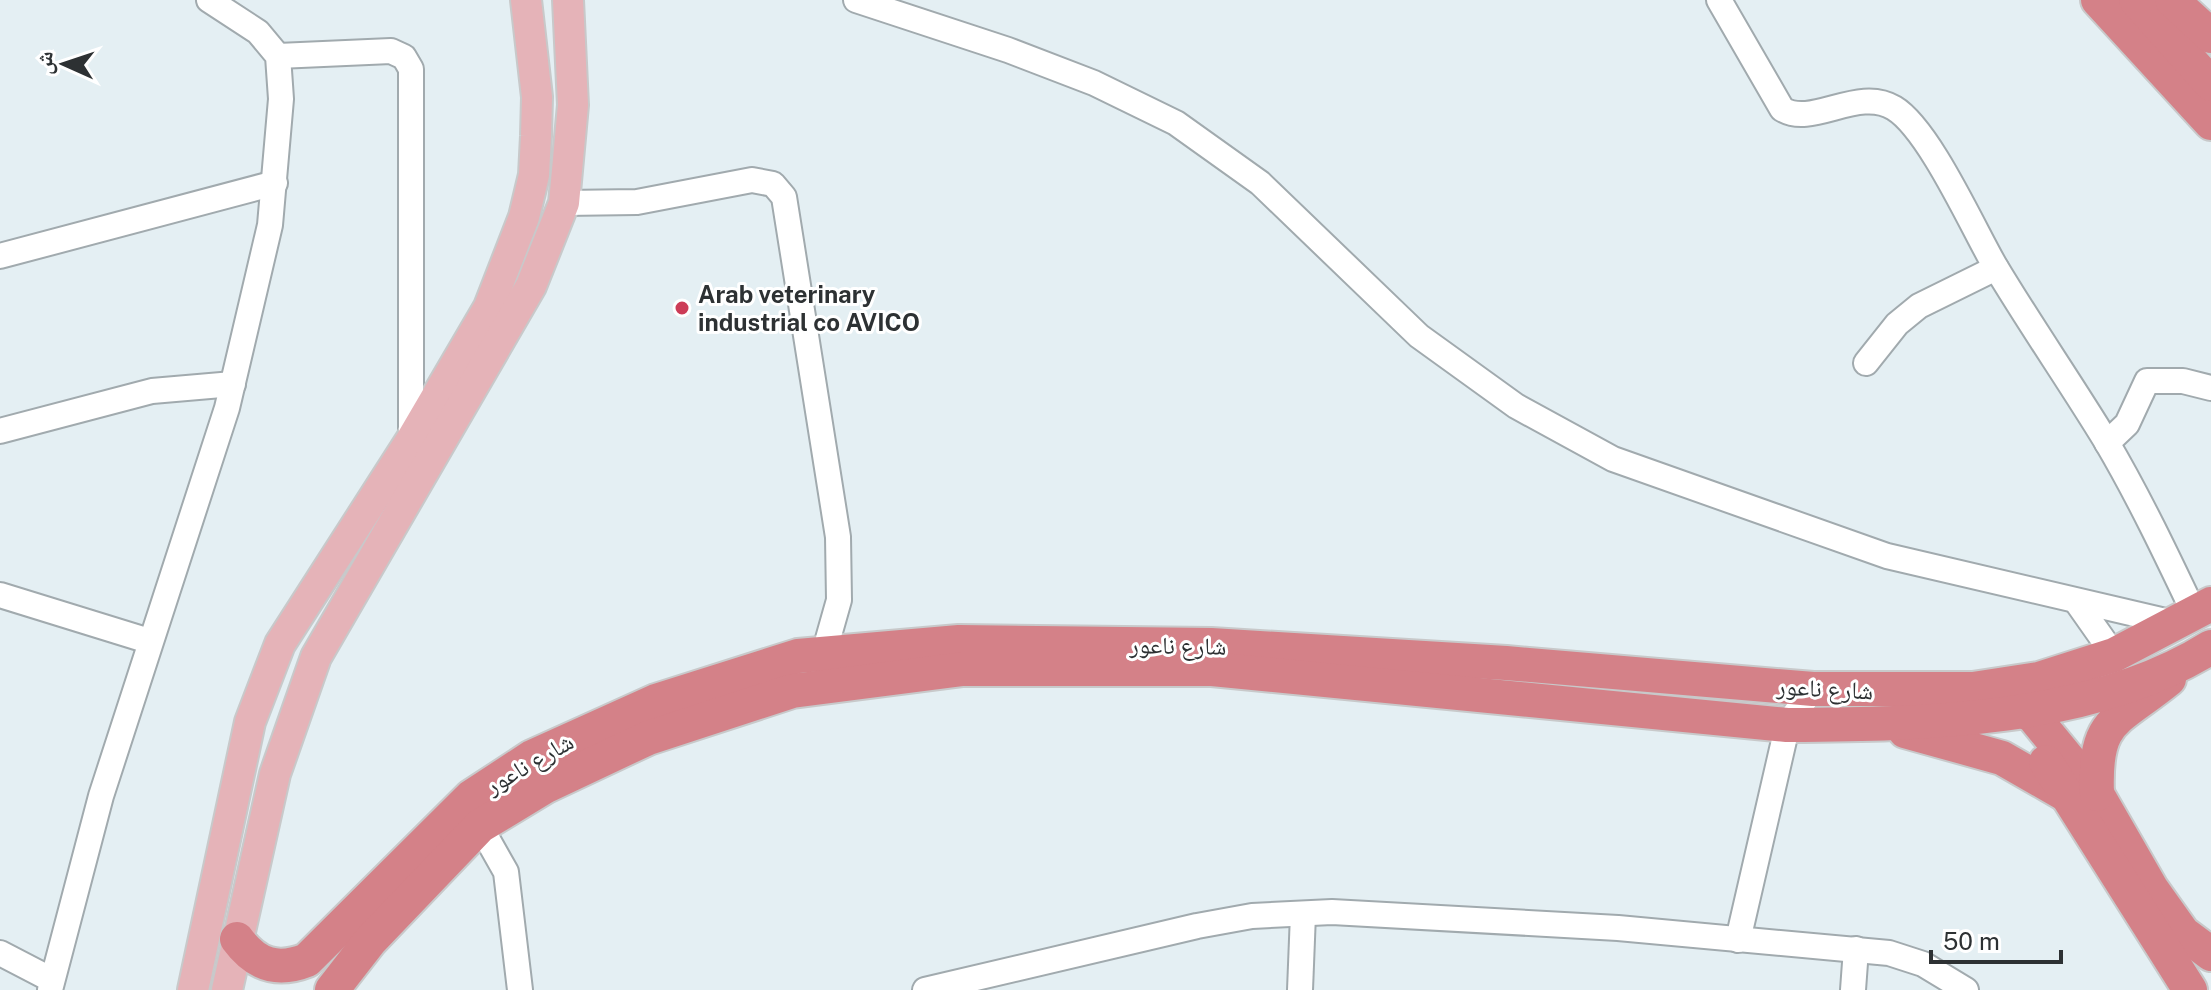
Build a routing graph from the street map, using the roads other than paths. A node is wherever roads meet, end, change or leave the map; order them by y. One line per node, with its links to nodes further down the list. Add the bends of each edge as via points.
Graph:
1 (209, 0): 10 (street, via 258,32)
2 (526, 0): 21 (main road, via 537,97 534,175 524,217 489,307)
3 (568, 0): 14 (main road, via 573,105)
4 (856, 0): 24 (street, via 1094,83 1176,123 1260,183 1419,336 1516,406 1576,441 1833,539)
5 (1719, 0): 16 (street, via 1776,100 1789,113 1878,101 1908,120)
6 (2098, 0): 12 (highway)
7 (2136, 0): 11 (highway)
8 (2172, 0): 9 (highway)
9 (2211, 36)
10 (278, 56): 13 (street, via 281,99); 21 (street, via 391,51 404,57 411,69)
11 (2211, 84)
12 (2211, 123)
13 (275, 183): 15 (street); 18 (street)
14 (564, 203): 27 (main road, via 531,286); 30 (street, via 637,202 752,180 773,184 784,197 838,537 839,600)
15 (0, 256)
16 (1996, 268): 17 (street, via 1919,306); 22 (street)
17 (1866, 363)
18 (233, 384): 20 (street, via 152,391); 28 (street)
19 (2211, 388): 22 (street, via 2147,381 2127,424)
20 (0, 431)
21 (411, 440): 25 (main road)
22 (2107, 443): 26 (street)
23 (0, 595): 28 (street)
24 (2076, 601): 26 (street); 31 (street)
25 (297, 612): 27 (main road); 32 (main road)
26 (2195, 614): 31 (highway, شارع ناعور)
27 (327, 634): 34 (main road)
28 (149, 641): 49 (street)
29 (2207, 650): 37 (highway, شارع ناعور, via 2120,687); 41 (highway, via 2102,736)
30 (824, 653): 35 (highway, شارع ناعور, via 959,642 1211,645); 40 (highway, شارع ناعور, via 798,656 656,701)
31 (2114, 655): 33 (highway, شارع ناعور)
32 (271, 665): 34 (main road); 50 (main road, via 250,722)
33 (2039, 679): 36 (highway, شارع ناعور); 37 (highway)
34 (305, 683): 44 (main road, via 275,774)
35 (1813, 689): 36 (highway, شارع ناعور); 39 (street)
36 (1973, 689): 37 (highway)
37 (2026, 711): 38 (highway, شارع ناعور); 41 (highway)
38 (1881, 724): 39 (highway, شارع ناعور); 41 (highway, via 2002,758)
39 (1787, 725): 40 (highway, شارع ناعور, via 1212,669 963,669 792,691); 45 (street)
40 (539, 772): 42 (highway, شارع ناعور); 44 (highway, شارع ناعور, via 471,797 307,960 278,967 261,963)
41 (2083, 795): 48 (highway, via 2183,933); 58 (highway)
42 (480, 826): 52 (highway, شارع ناعور, via 370,941); 53 (street, via 506,872)
43 (1303, 914): 45 (street, via 1361,912); 54 (street, via 1197,926); 55 (street)
44 (237, 939): 51 (main road)
45 (1738, 940): 46 (street)
46 (1856, 949): 56 (street); 57 (street, via 1908,957)
47 (0, 953): 49 (street)
48 (2211, 954)
49 (51, 985)
50 (193, 990)
51 (227, 990)
52 (332, 990)
53 (520, 990)
54 (925, 990)
55 (1300, 990)
56 (1853, 990)
57 (1966, 990)
58 (2190, 990)

